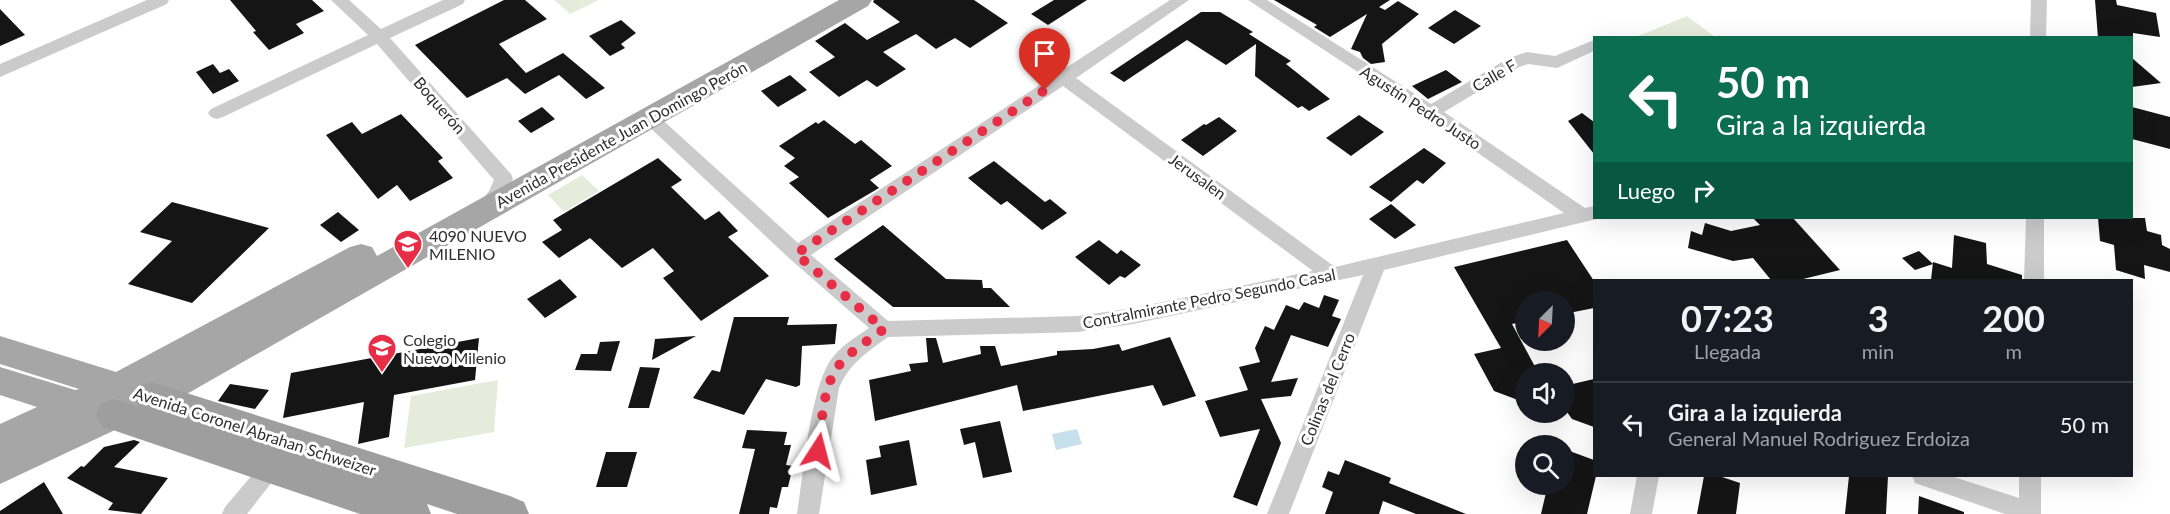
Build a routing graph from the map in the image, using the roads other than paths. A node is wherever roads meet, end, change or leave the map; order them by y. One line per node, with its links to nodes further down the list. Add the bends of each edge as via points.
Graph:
1 (161, 0): 12 (street)
2 (339, 0): 10 (street, Boquerón)
3 (457, 0): 10 (street)
4 (820, 0): 17 (main road, Avenida Presidente Juan Domingo Perón)
5 (859, 0): 16 (main road, Avenida Presidente Juan Domingo Perón)
6 (1181, 0): 13 (street)
7 (1256, 0): 14 (street, Agustín Pedro Justo)
8 (2039, 0): 9 (street)
9 (2038, 36)
10 (380, 37): 15 (street); 17 (street, Boquerón)
11 (1593, 45): 14 (street, Calle F, via 1557,62 1527,58 1513,63)
12 (0, 71)
13 (1064, 78): 21 (street); 23 (street, Jerusalen)
14 (1431, 112): 18 (street, Agustín Pedro Justo)
15 (217, 113)
16 (650, 118): 19 (main road, Avenida Presidente Juan Domingo Perón); 21 (street)
17 (504, 179): 19 (street, via 497,195); 28 (main road, Avenida Presidente Juan Domingo Perón)
18 (1589, 215): 22 (street, Contralmirante Pedro Segundo Casal)
19 (476, 216): 28 (main road, Avenida Presidente Juan Domingo Perón)
20 (2035, 219): 24 (street)
21 (796, 254): 25 (street)
22 (1377, 264): 23 (street, Contralmirante Pedro Segundo Casal); 42 (street, Colinas del Cerro)
23 (1332, 275): 25 (street, Contralmirante Pedro Segundo Casal, via 1078,324)
24 (2034, 279)
25 (884, 329): 41 (street, via 838,366 828,388)
26 (0, 350): 28 (main road, Avenida Coronel Abrahan Schweizer)
27 (0, 382): 29 (main road); 30 (main road, via 13,396 15,409)
28 (128, 399): 29 (main road, Avenida Presidente Juan Domingo Perón); 32 (main road, Avenida Presidente Juan Domingo Perón); 33 (highway, Avenida Coronel Abrahan Schweizer); 40 (highway, Avenida Coronel Abrahan Schweizer)
29 (78, 406): 31 (main road, Avenida Presidente Juan Domingo Perón)
30 (0, 434)
31 (0, 440)
32 (0, 468)
33 (272, 468): 38 (street); 39 (highway, Avenida Coronel Abrahan Schweizer)
34 (1648, 477): 43 (street)
35 (1926, 477): 37 (street)
36 (2030, 477): 37 (street)
37 (2030, 513)
38 (233, 514)
39 (412, 514)
40 (510, 514)
41 (808, 514)
42 (1278, 514)
43 (1641, 514)

